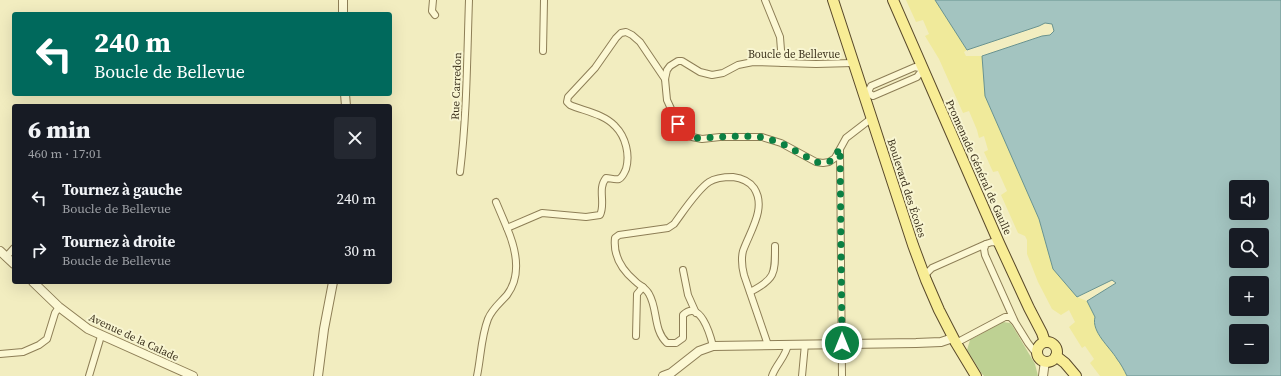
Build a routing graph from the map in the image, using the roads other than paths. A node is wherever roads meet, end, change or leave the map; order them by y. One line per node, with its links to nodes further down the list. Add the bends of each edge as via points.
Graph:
1 (343, 0): 8 (street)
2 (433, 0): 9 (street, via 432,11)
3 (469, 0): 18 (street, Rue Carredon, via 467,86)
4 (544, 0): 10 (street)
5 (765, 0): 11 (street, via 780,37)
6 (833, 0): 12 (main road, Boulevard des Écoles)
7 (893, 0): 13 (main road, Promenade Général de Gaulle)
8 (343, 12)
9 (435, 15)
10 (543, 51)
11 (782, 63): 12 (street, Boucle de Bellevue); 14 (street, Boucle de Bellevue, via 738,64 723,73 712,75 678,61 667,70)
12 (853, 63): 15 (main road, Boulevard des Écoles)
13 (923, 69): 15 (street, via 916,77 873,96); 15 (street, via 915,67 871,86); 21 (main road, Promenade Général de Gaulle)
14 (665, 80): 17 (street, via 668,100 678,124 692,137 762,137 823,163 834,158); 20 (street, via 640,42 626,32 621,33 595,68 568,97 567,102 609,120 615,126 626,145 628,158 624,176 618,179 606,178 603,182 603,209 600,215 586,217 542,213)
15 (867, 94): 16 (main road, Boulevard des Écoles)
16 (872, 118): 17 (street, via 846,138); 28 (main road, Boulevard des Écoles)
17 (840, 148): 40 (street)
18 (460, 172)
19 (496, 202): 20 (street)
20 (507, 228): 52 (street, via 516,252 516,270 507,294 489,318)
21 (999, 243): 22 (street); 39 (main road, Promenade Général de Gaulle)
22 (986, 244): 28 (street, via 932,268); 35 (street, via 985,255)
23 (775, 246): 32 (street, via 775,269 772,275 768,282)
24 (12, 249): 25 (street)
25 (3, 254): 26 (street)
26 (12, 262)
27 (683, 270): 34 (street, via 688,295)
28 (924, 276): 38 (main road, Boulevard des Écoles)
29 (35, 284): 33 (street, Avenue de la Calade)
30 (333, 284): 51 (street)
31 (643, 287): 32 (street, via 619,263 615,251 615,238 619,235 668,228 710,181 732,177 751,183 758,194 758,214 743,252 742,263); 34 (street, via 649,293 659,331 667,343 676,343 683,338 683,315 687,311); 37 (street, via 638,294)
32 (750, 292): 43 (street)
33 (59, 307): 36 (street, Avenue de la Calade); 46 (street, via 47,339 39,346 23,352)
34 (697, 314): 44 (street, via 702,317)
35 (1015, 322): 38 (street, via 1005,317); 45 (street, via 1028,343 1035,352)
36 (101, 336): 49 (street); 50 (street, Avenue de la Calade)
37 (636, 336)
38 (955, 340): 40 (street); 57 (main road, Boulevard des Écoles)
39 (1045, 342): 45 (main road, via 1040,345); 47 (main road, via 1054,345 1057,350)
40 (842, 343): 42 (street); 56 (street)
41 (788, 344): 42 (street); 43 (street); 54 (street)
42 (805, 344): 55 (street)
43 (768, 345): 44 (street)
44 (713, 346): 53 (street, via 699,351)
45 (1038, 352): 48 (main road)
46 (0, 354)
47 (1056, 356): 48 (main road, via 1053,360); 59 (main road)
48 (1045, 362): 58 (street)
49 (89, 376)
50 (193, 376)
51 (318, 376)
52 (477, 376)
53 (664, 376)
54 (772, 376)
55 (802, 376)
56 (842, 376)
57 (976, 376)
58 (1043, 376)
59 (1076, 376)

